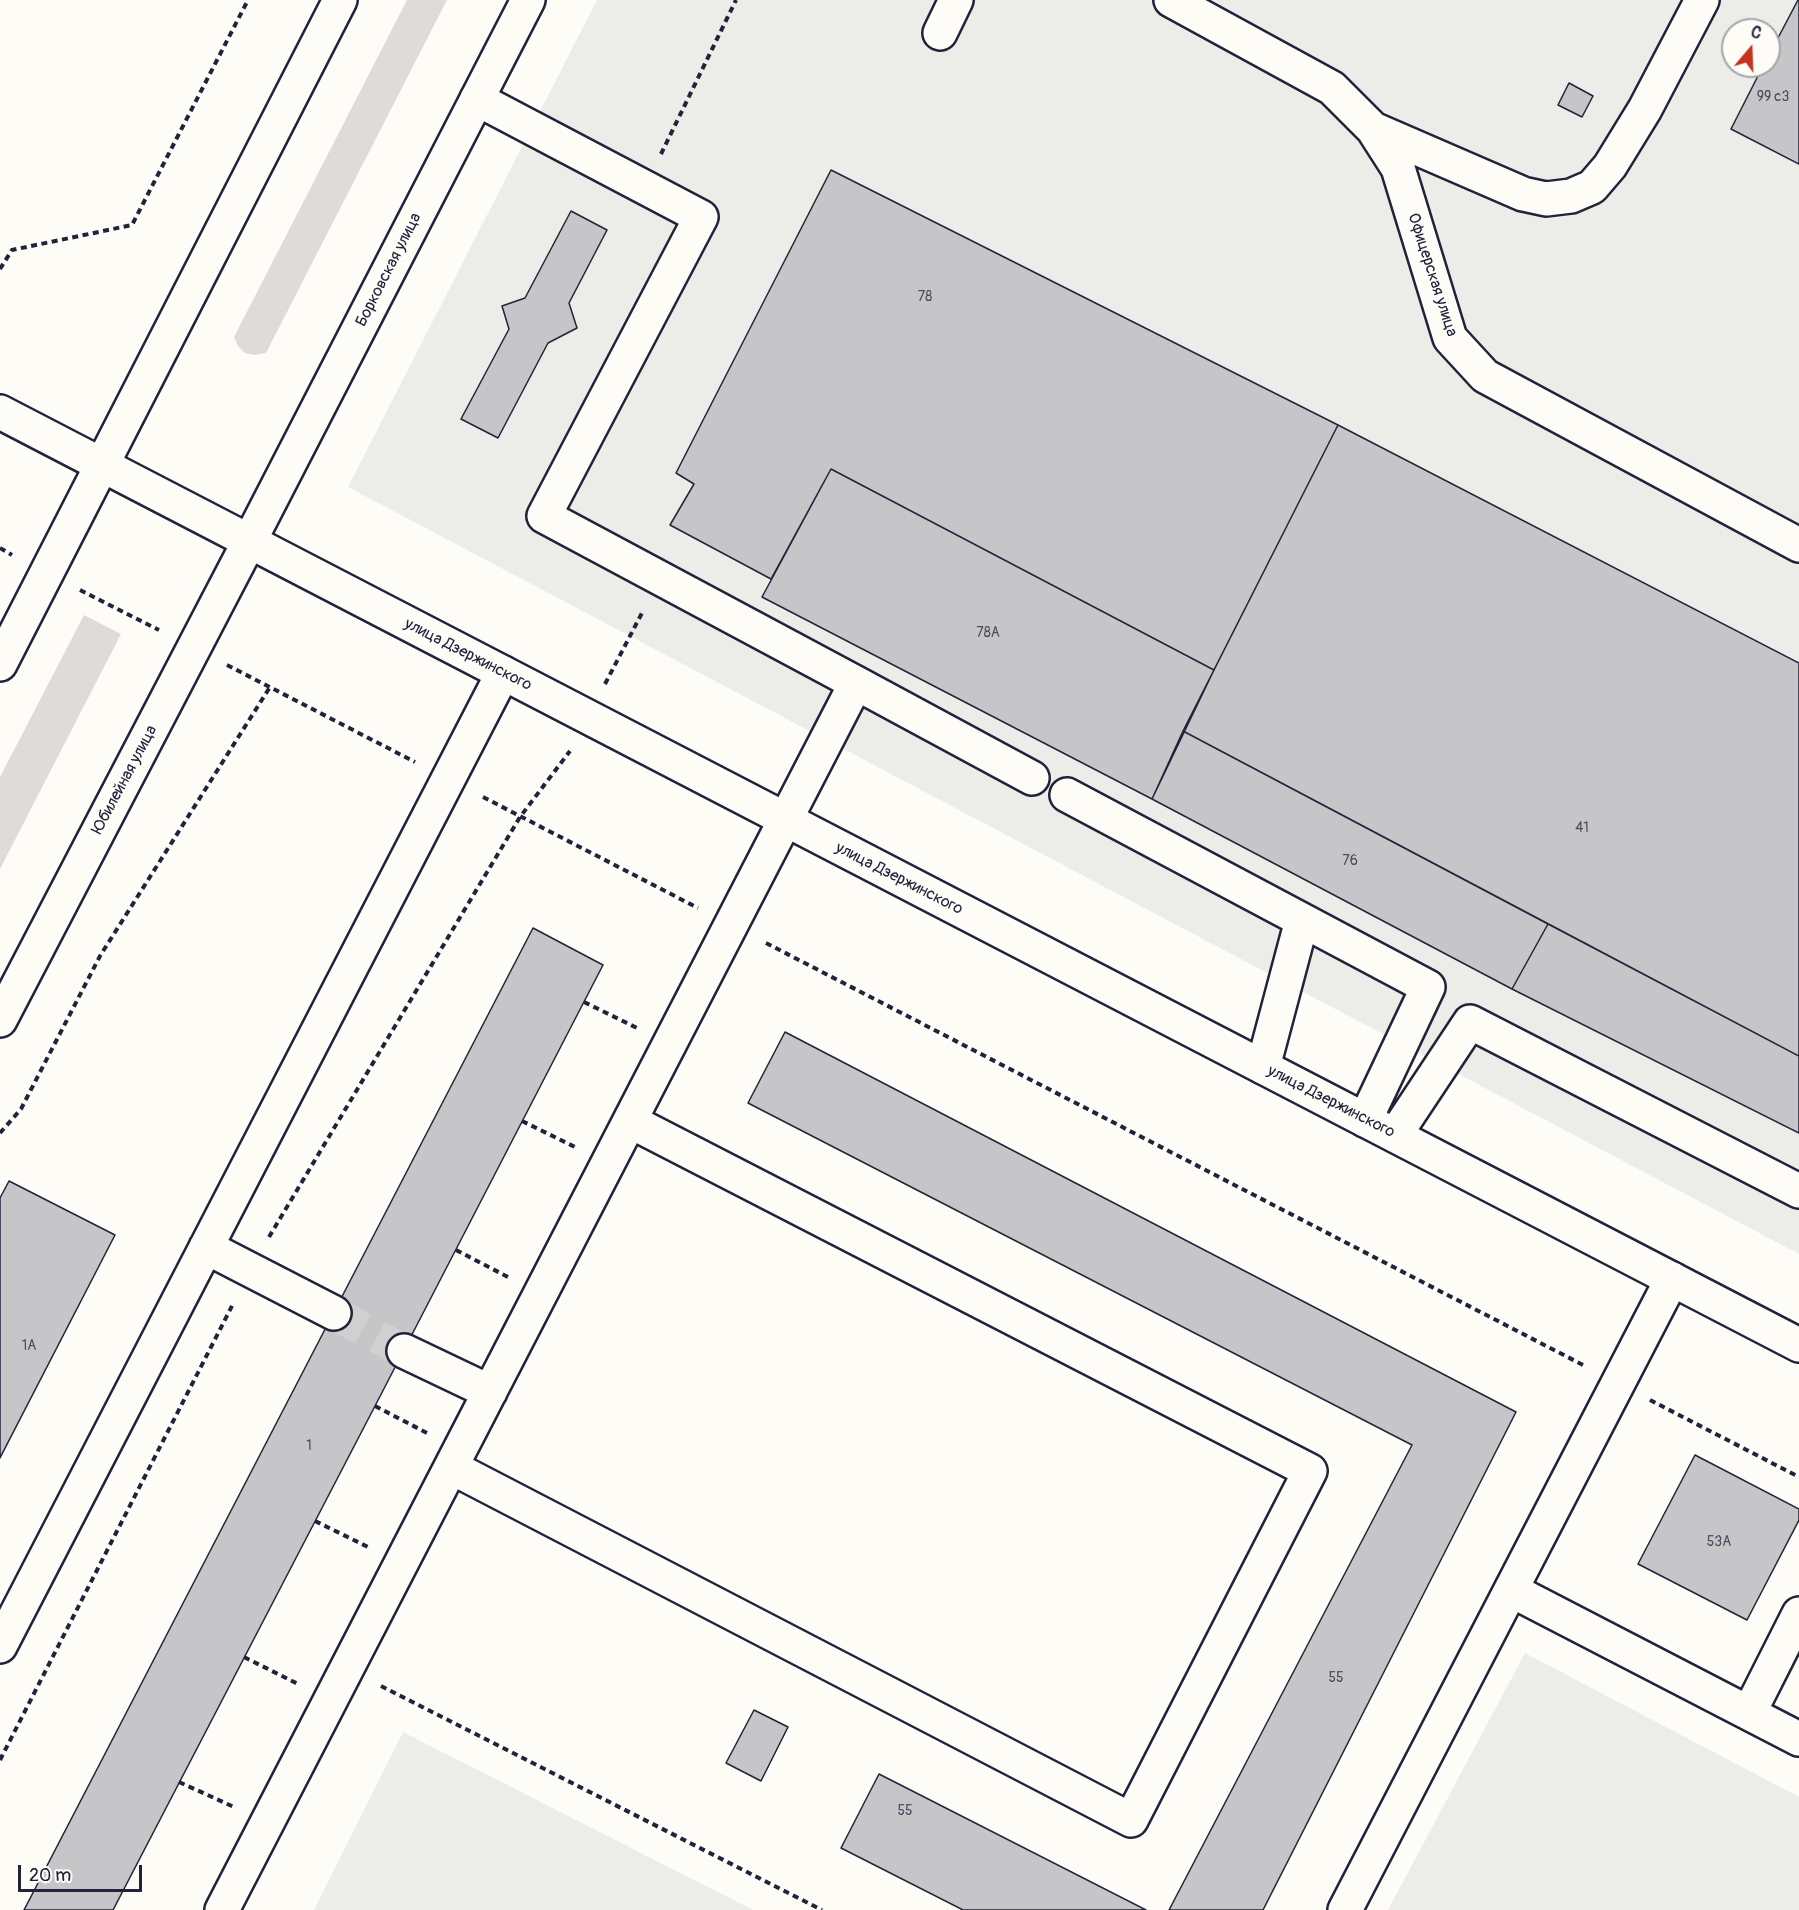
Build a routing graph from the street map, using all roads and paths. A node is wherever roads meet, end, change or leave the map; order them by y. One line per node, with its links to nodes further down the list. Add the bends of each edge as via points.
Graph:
1 (248, 0): 12 (path, via 132,225 12,250)
2 (340, 0): 14 (main road)
3 (528, 0): 9 (main road, Борковская улица)
4 (735, 0): 11 (path)
5 (956, 0): 8 (main road)
6 (1171, 0): 10 (main road, Офицерская улица, via 1332,88)
7 (1702, 0): 10 (main road, via 1646,109 1610,166 1592,187 1571,196 1546,199 1523,194)
8 (940, 33)
9 (477, 99): 11 (main road); 15 (main road, Борковская улица)
10 (1373, 129): 16 (main road, Офицерская улица, via 1398,168 1450,338 1485,376)
11 (645, 187): 19 (main road, via 701,217 544,516)
12 (0, 268)
13 (0, 412): 14 (main road, улица Дзержинского)
14 (102, 464): 15 (main road, улица Дзержинского); 18 (main road)
15 (250, 540): 20 (main road, Юбилейная улица); 22 (main road, улица Дзержинского)
16 (1799, 545)
17 (0, 548): 18 (path)
18 (46, 572): 20 (path); 21 (main road)
19 (660, 579): 23 (main road); 25 (path)
20 (194, 647): 24 (path); 34 (main road, Юбилейная улица)
21 (0, 664)
22 (503, 673): 25 (main road, улица Дзержинского); 27 (main road)
23 (856, 683): 26 (main road); 30 (main road)
24 (270, 687): 27 (path); 40 (path, via 100,956 21,1109)
25 (588, 716): 29 (path, via 568,754); 30 (main road, улица Дзержинского)
26 (1032, 778)
27 (448, 779): 29 (path); 44 (main road)
28 (1067, 795): 31 (main road)
29 (520, 817): 32 (path); 46 (path)
30 (786, 820): 32 (main road); 36 (main road, улица Дзержинского)
31 (1302, 920): 36 (main road); 37 (main road, via 1428,987)
32 (731, 925): 35 (main road); 52 (path)
33 (584, 1002): 35 (path)
34 (0, 1020)
35 (670, 1045): 39 (main road)
36 (1263, 1067): 37 (main road, улица Дзержинского)
37 (1365, 1120): 41 (main road, улица Дзержинского)
38 (522, 1121): 42 (path)
39 (630, 1121): 42 (main road); 55 (main road, via 1310,1471 1142,1799 1131,1820)
40 (0, 1133)
41 (1395, 1135): 43 (main road, via 1470,1022); 47 (main road, улица Дзержинского)
42 (608, 1163): 48 (main road)
43 (1799, 1191)
44 (206, 1247): 46 (main road); 61 (main road)
45 (456, 1251): 48 (path)
46 (249, 1271): 49 (main road); 67 (path)
47 (1672, 1279): 50 (main road, улица Дзержинского); 52 (main road)
48 (541, 1293): 53 (main road)
49 (334, 1313)
50 (1799, 1345)
51 (404, 1351): 53 (main road)
52 (1618, 1383): 56 (path); 59 (main road)
53 (490, 1392): 55 (main road)
54 (375, 1406): 55 (path)
55 (456, 1458): 58 (main road)
56 (1799, 1477)
57 (315, 1521): 58 (path)
58 (401, 1563): 63 (main road)
59 (1511, 1590): 65 (main road); 72 (main road)
60 (1799, 1614): 65 (main road)
61 (0, 1646)
62 (244, 1657): 64 (path)
63 (347, 1669): 64 (main road); 71 (path)
64 (330, 1701): 69 (main road)
65 (1749, 1713): 66 (main road)
66 (1799, 1739)
67 (0, 1760)
68 (179, 1782): 69 (path)
69 (268, 1821): 70 (main road)
70 (222, 1910)
71 (822, 1910)
72 (1345, 1910)

